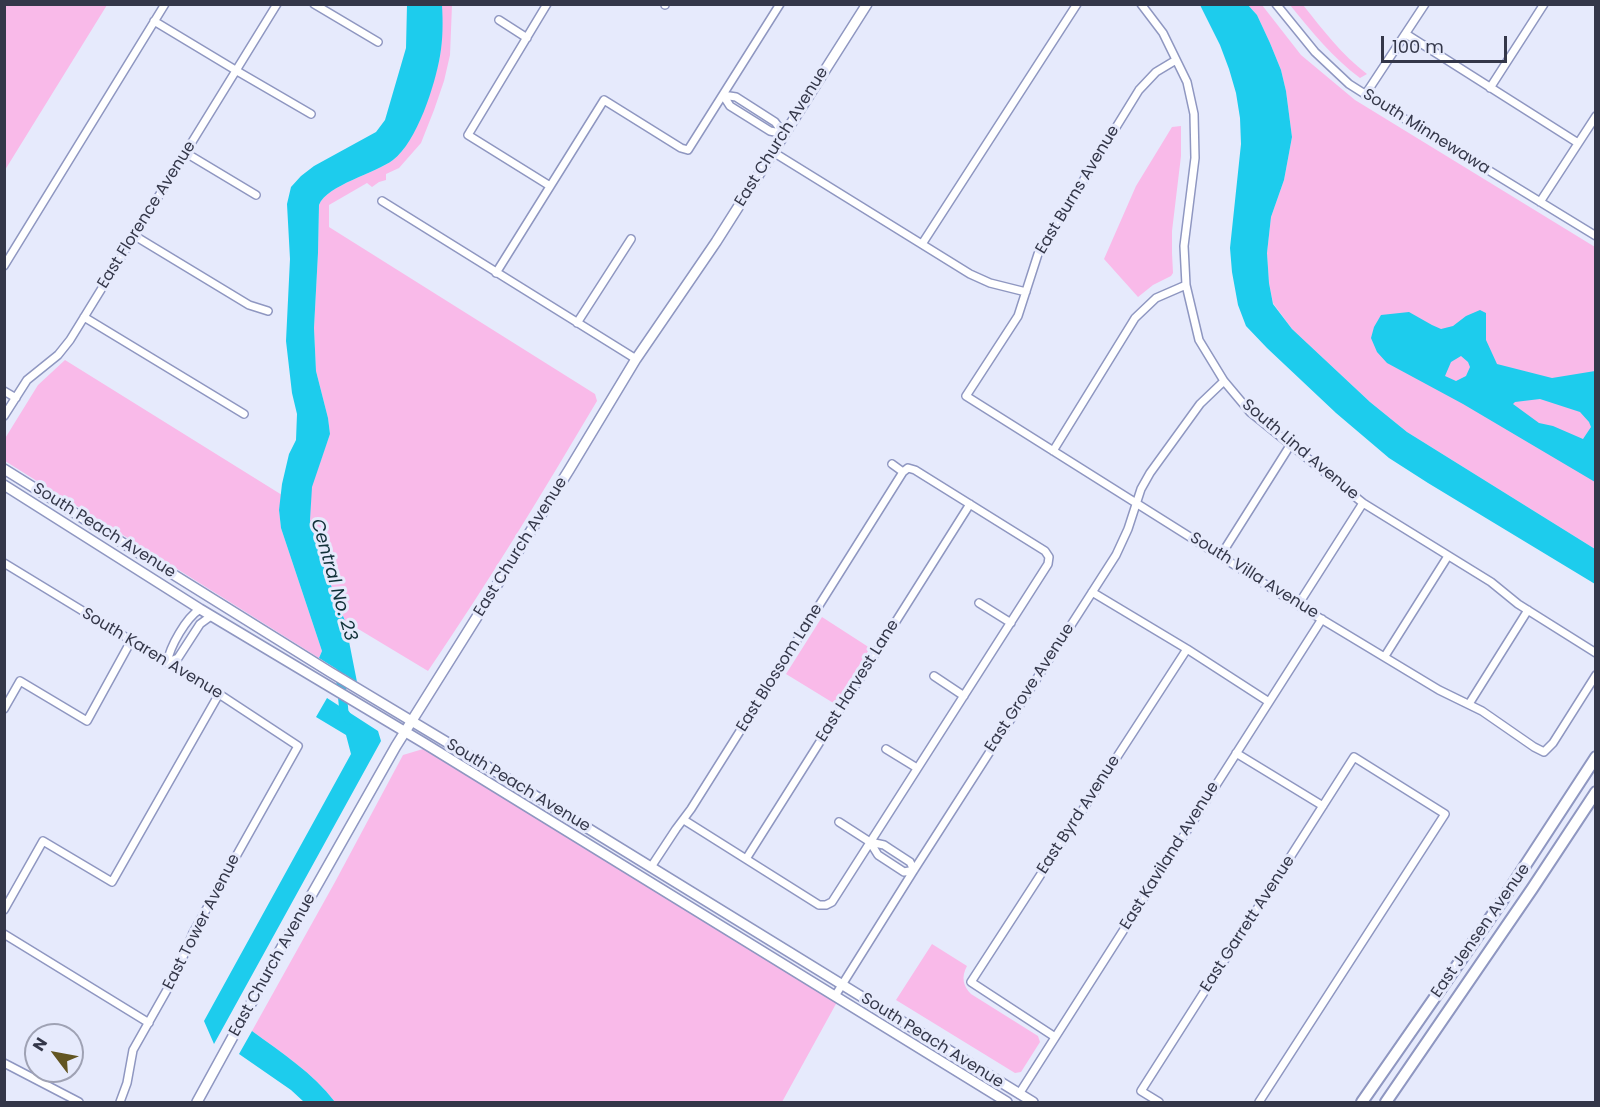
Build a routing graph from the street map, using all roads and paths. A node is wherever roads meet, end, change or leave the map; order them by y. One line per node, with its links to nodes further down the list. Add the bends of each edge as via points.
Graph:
1 (165, 4): 13 (street)
2 (277, 4): 18 (street, East Florence Avenue)
3 (314, 4): 16 (street)
4 (547, 4): 15 (street)
5 (780, 4): 20 (street)
6 (867, 4): 24 (street, East Church Avenue)
7 (1077, 4): 35 (street)
8 (1141, 4): 17 (street, South Lind Avenue, via 1163,33)
9 (1276, 4): 21 (street, South Minnewawa, via 1314,52)
10 (1425, 4): 14 (street)
11 (1544, 4): 19 (street)
12 (499, 20): 15 (street)
13 (154, 21): 18 (street); 36 (street)
14 (1406, 34): 19 (street); 21 (street)
15 (527, 38): 28 (street, via 468,135)
16 (378, 42)
17 (1176, 60): 38 (street, South Lind Avenue, via 1187,82 1194,114 1195,158 1184,246); 39 (street, East Burns Avenue, via 1156,72 1139,90 1038,254)
18 (237, 71): 22 (street); 27 (street, East Florence Avenue)
19 (1490, 88): 25 (street)
20 (723, 95): 24 (street, via 740,112); 28 (street, via 688,150 604,100)
21 (1365, 95): 31 (street, South Minnewawa)
22 (311, 114)
23 (1596, 116): 25 (street)
24 (784, 134): 26 (street, East Church Avenue)
25 (1578, 143): 31 (street)
26 (773, 152): 35 (street); 43 (street, East Church Avenue)
27 (186, 153): 29 (street); 32 (street, East Florence Avenue)
28 (550, 186): 37 (street)
29 (256, 195)
30 (382, 201): 37 (street)
31 (1540, 202): 33 (street, South Minnewawa)
32 (135, 236): 40 (street, via 249,304); 41 (street, East Florence Avenue)
33 (1596, 236)
34 (631, 239): 42 (street)
35 (922, 244): 39 (street, via 969,274)
36 (4, 266)
37 (496, 273): 42 (street)
38 (1186, 285): 44 (street, South Lind Avenue, via 1199,340); 51 (street, via 1156,298 1135,318)
39 (1026, 291): 46 (street, East Burns Avenue, via 1018,316)
40 (268, 311)
41 (84, 317): 47 (street, East Florence Avenue, via 58,355 27,380); 48 (street)
42 (577, 323): 43 (street)
43 (636, 359): 83 (street, East Church Avenue)
44 (1224, 381): 50 (street, South Lind Avenue, via 1250,412); 58 (street, East Grove Avenue, via 1200,404 1150,473)
45 (4, 391): 47 (street)
46 (966, 396): 51 (street, South Villa Avenue)
47 (16, 398): 49 (street, East Florence Avenue)
48 (244, 414)
49 (4, 416)
50 (1291, 444): 56 (street, South Lind Avenue); 59 (street)
51 (1053, 451): 58 (street, South Villa Avenue)
52 (892, 464): 54 (street)
53 (4, 469): 71 (street, South Peach Avenue)
54 (906, 470): 57 (street, via 915,470); 93 (street, East Blossom Lane)
55 (4, 485): 65 (street, South Peach Avenue)
56 (1363, 503): 60 (street, South Lind Avenue); 64 (street)
57 (970, 504): 69 (street, via 1049,557); 98 (street, East Harvest Lane)
58 (1137, 504): 59 (street, South Villa Avenue); 62 (street, East Grove Avenue, via 1116,555)
59 (1221, 555): 64 (street, South Villa Avenue)
60 (1448, 556): 66 (street, South Lind Avenue); 74 (street)
61 (4, 563): 70 (street, South Karen Avenue)
62 (1092, 592): 72 (street); 101 (street, East Grove Avenue)
63 (980, 603): 69 (street)
64 (1298, 605): 68 (street, South Villa Avenue)
65 (200, 609): 67 (street, South Peach Avenue); 71 (street, via 213,606 265,638); 75 (street, via 190,617 169,651)
66 (1528, 610): 73 (street, South Lind Avenue); 81 (street)
67 (212, 616): 75 (street, via 200,624 178,658); 84 (street, South Peach Avenue)
68 (1322, 619): 74 (street, South Villa Avenue); 80 (street, East Kaviland Avenue)
69 (1011, 623): 79 (street)
70 (131, 641): 75 (street, South Karen Avenue); 82 (street, via 87,721 20,681)
71 (283, 643): 83 (street, South Peach Avenue)
72 (1187, 649): 80 (street); 107 (street, East Byrd Avenue, via 971,982)
73 (1596, 653)
74 (1385, 656): 81 (street, South Villa Avenue)
75 (167, 663): 78 (street, South Karen Avenue)
76 (1596, 675): 81 (street, South Villa Avenue, via 1544,752)
77 (934, 676): 79 (street)
78 (219, 694): 85 (street, South Karen Avenue); 102 (street, via 112,882 43,841)
79 (964, 696): 89 (street)
80 (1269, 702): 87 (street, East Kaviland Avenue)
81 (1469, 704)
82 (4, 709)
83 (411, 722): 84 (street, East Church Avenue); 95 (street, South Peach Avenue)
84 (405, 732): 91 (street, South Peach Avenue); 112 (street, East Church Avenue)
85 (298, 746): 106 (street, East Tower Avenue, via 193,933)
86 (886, 749): 89 (street)
87 (1236, 753): 92 (street); 107 (street, East Kaviland Avenue)
88 (1596, 758): 117 (main road, East Jensen Avenue)
89 (917, 768): 96 (street)
90 (1596, 792): 118 (main road, East Jensen Avenue)
91 (518, 801): 95 (street, via 540,809 597,843); 105 (street, South Peach Avenue)
92 (1323, 806): 115 (street, East Garrett Avenue, via 1141,1091); 116 (street, East Garrett Avenue, via 1354,757 1445,814)
93 (684, 820): 98 (street); 100 (street, East Blossom Lane)
94 (840, 822): 96 (street)
95 (609, 842): 100 (street, South Peach Avenue)
96 (870, 842): 97 (street); 98 (street, via 832,902 826,905 819,905); 99 (street, via 878,855)
97 (898, 854): 99 (street, via 892,857); 101 (street)
98 (746, 859)
99 (891, 864): 101 (street, via 904,872)
100 (651, 867): 104 (street, South Peach Avenue)
101 (914, 870): 104 (street, East Grove Avenue)
102 (4, 910)
103 (4, 934): 106 (street)
104 (842, 985): 105 (street, East Grove Avenue); 109 (street, South Peach Avenue)
105 (835, 996): 113 (street, South Peach Avenue)
106 (149, 1023): 111 (street, East Tower Avenue, via 134,1050)
107 (1055, 1037): 109 (street, East Kaviland Avenue)
108 (4, 1063): 110 (street)
109 (1019, 1094): 114 (street, South Peach Avenue)
110 (79, 1102)
111 (120, 1102)
112 (197, 1102)
113 (1007, 1102)
114 (1033, 1102)
115 (1159, 1102)
116 (1259, 1102)
117 (1362, 1102)
118 (1386, 1102)

